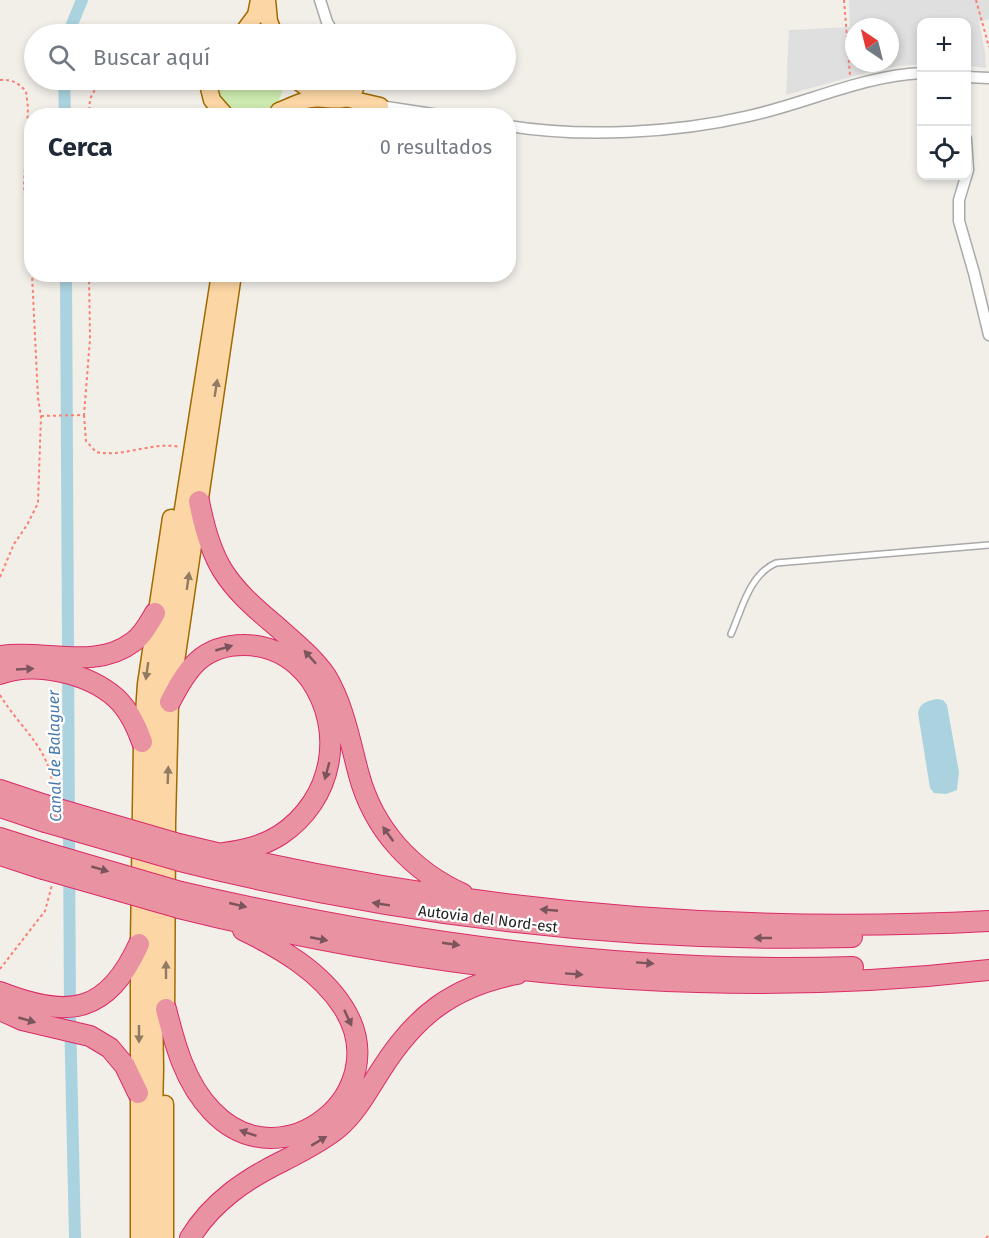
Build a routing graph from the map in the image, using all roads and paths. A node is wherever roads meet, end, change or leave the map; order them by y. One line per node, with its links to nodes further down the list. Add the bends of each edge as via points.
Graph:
1 (259, 0): 6 (main road)
2 (267, 0): 7 (main road)
3 (320, 0): 8 (street)
4 (844, 0): 14 (path)
5 (976, 0): 9 (path)
6 (249, 24)
7 (270, 24)
8 (328, 24)
9 (989, 47)
10 (917, 73): 14 (street)
11 (971, 77): 12 (street)
12 (989, 78)
13 (0, 80): 15 (path, via 18,83)
14 (852, 85): 34 (street, via 750,116 707,124 578,133)
15 (24, 88)
16 (26, 90): 28 (path)
17 (95, 90): 29 (path)
18 (208, 90): 30 (main road)
19 (289, 90): 31 (main road)
20 (310, 90): 25 (main road)
21 (329, 90): 25 (main road)
22 (343, 90): 26 (main road)
23 (353, 90): 26 (main road)
24 (366, 90): 27 (main road)
25 (325, 92): 26 (main road)
26 (346, 99): 27 (main road); 32 (main road, via 309,100)
27 (380, 106): 33 (street)
28 (28, 108)
29 (89, 108)
30 (218, 108)
31 (280, 108)
32 (289, 108)
33 (393, 108)
34 (516, 127)
35 (965, 180): 41 (street, via 959,200 959,221)
36 (32, 282): 43 (path)
37 (89, 282): 42 (path, via 90,339)
38 (219, 282): 40 (main road)
39 (232, 282): 45 (main road, one-way to 39)
40 (212, 324): 44 (main road); 77 (main road, via 159,681 155,745)
41 (989, 335)
42 (84, 415): 43 (path); 44 (path, via 86,441 96,452 162,445)
43 (40, 416): 47 (path, via 38,503)
44 (183, 447): 48 (main road)
45 (199, 501): 54 (main road, one-way to 45); 64 (highway, one-way to 45, via 420,869 385,830 364,790 331,685 306,651 252,606 226,578 208,544)
46 (989, 545): 49 (lane, via 776,563 763,570 747,593)
47 (0, 577)
48 (156, 613): 51 (highway, via 142,633 125,647 106,655); 55 (main road, one-way to 55)
49 (731, 634)
50 (0, 656): 51 (highway)
51 (49, 663): 52 (highway, one-way to 51); 55 (highway, via 110,693 122,704)
52 (0, 674)
53 (0, 695): 56 (path)
54 (170, 702): 60 (highway, one-way to 60, via 185,673 202,657 225,647 253,645 278,652 297,665 313,684 325,709 330,731 329,762 309,809 270,841); 73 (main road, one-way to 54)
55 (142, 742): 68 (main road)
56 (43, 753)
57 (1, 794): 59 (highway, bridge, via 45,813)
58 (0, 838): 62 (highway, Autovia del Nord-est)
59 (180, 853): 60 (highway); 67 (highway, Autovia del Nord-est, one-way to 59, via 869,937 740,938 558,927 370,902 259,880)
60 (218, 854): 64 (highway, via 358,883)
61 (5, 858): 62 (highway)
62 (44, 861): 63 (highway, Autovia del Nord-est, one-way to 63, bridge)
63 (180, 900): 65 (highway); 69 (highway, Autovia del Nord-est, one-way to 69, via 398,936 616,961 834,967)
64 (485, 903): 66 (highway, one-way to 64, via 844,925 727,921 632,917)
65 (222, 919): 71 (highway, one-way to 71, via 393,952); 73 (highway, one-way to 73, via 296,961 341,1004 351,1022 357,1048 347,1094 325,1120 301,1133 274,1138 241,1131 216,1115 196,1090 177,1050)
66 (989, 921)
67 (989, 929)
68 (139, 944): 72 (highway, via 120,979 89,1003 54,1006); 75 (main road, one-way to 75)
69 (989, 958)
70 (989, 970): 71 (highway, one-way to 70, via 754,983)
71 (538, 971): 79 (highway, one-way to 71, via 209,1212 239,1186 321,1140 345,1122 403,1038 437,1006 488,981)
72 (0, 992)
73 (166, 1009): 78 (main road)
74 (0, 1010): 75 (highway, one-way to 75, via 22,1020 90,1036 110,1048 125,1066)
75 (138, 1093): 76 (main road)
76 (139, 1238)
77 (151, 1238)
78 (165, 1238)
79 (190, 1238)

